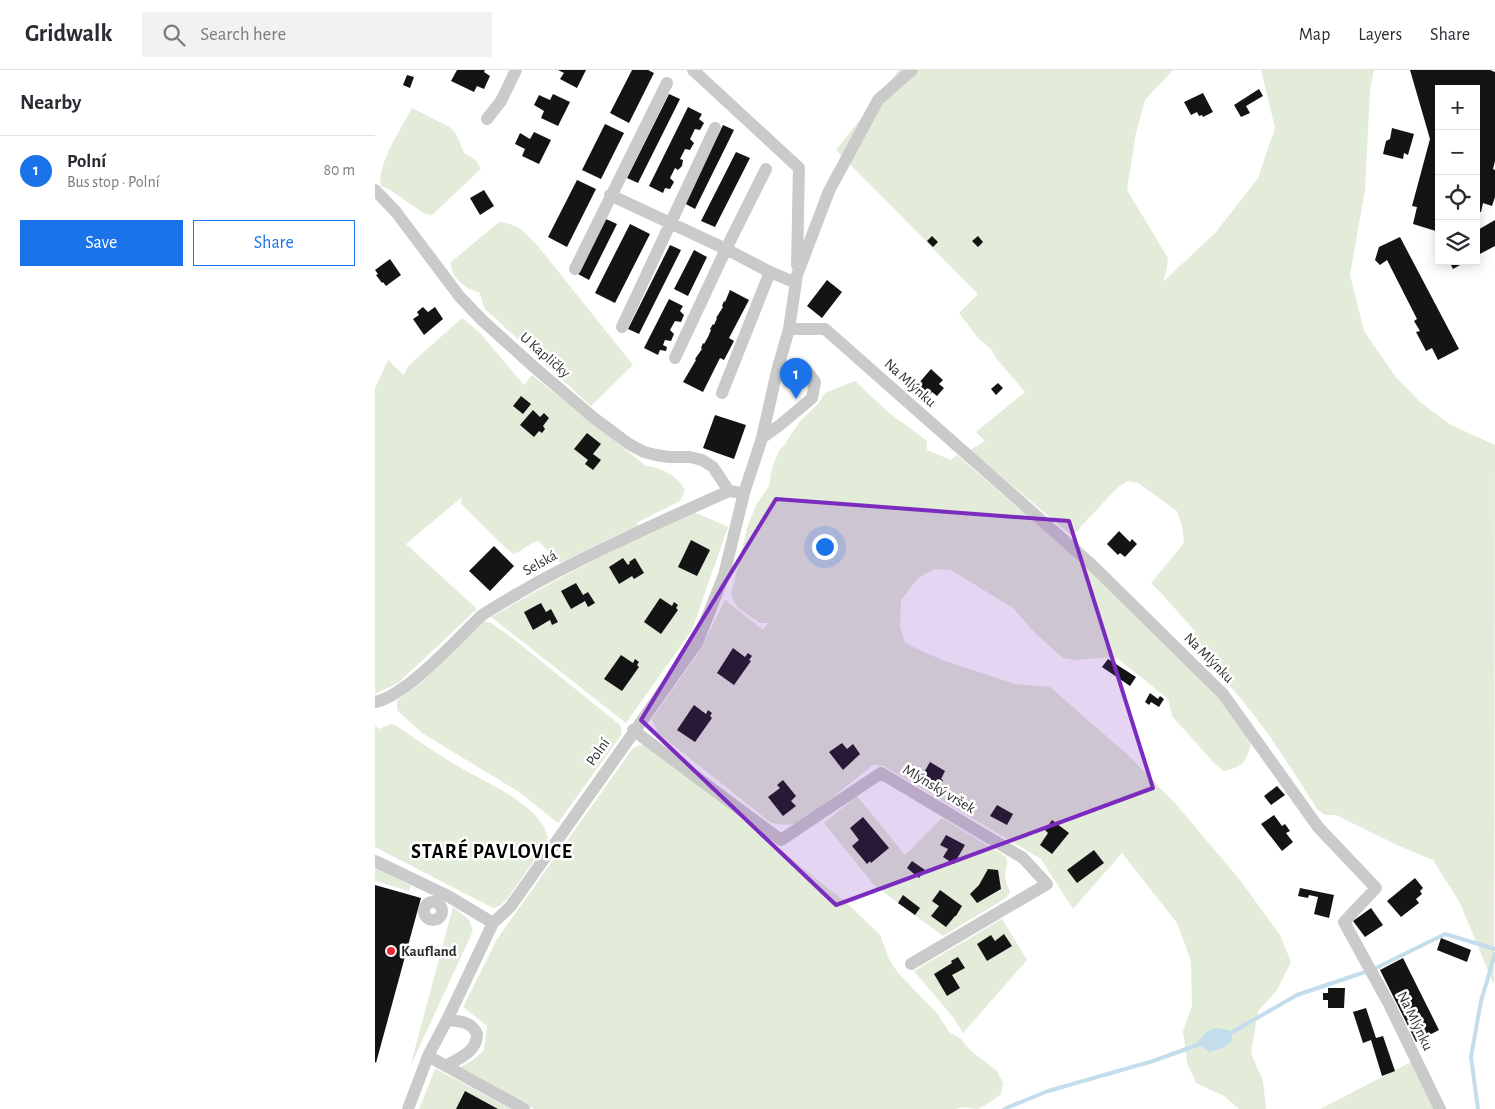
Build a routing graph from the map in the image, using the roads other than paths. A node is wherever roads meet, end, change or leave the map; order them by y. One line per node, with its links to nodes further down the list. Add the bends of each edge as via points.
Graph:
1 (516, 70): 5 (street, via 501,101)
2 (693, 70): 14 (street, via 799,168)
3 (912, 70): 14 (street, Polní, via 878,100 829,191)
4 (667, 83): 9 (street)
5 (487, 118)
6 (715, 128): 10 (street)
7 (766, 169): 11 (street)
8 (375, 190): 21 (street, U Kapličky, via 396,212 460,297 541,374 629,444 656,455 702,460 713,467)
9 (610, 195): 10 (street); 12 (street)
10 (671, 224): 11 (street); 15 (street)
11 (726, 250): 13 (street); 17 (street)
12 (575, 269)
13 (770, 272): 14 (street); 19 (street)
14 (797, 279): 16 (street, Polní)
15 (622, 327)
16 (789, 329): 18 (street, Polní); 33 (street, Na Mlýnku, via 825,329 1092,565 1223,694 1318,826 1376,888 1344,922 1388,1002)
17 (675, 358)
18 (777, 371): 20 (street, Polní); 20 (street, via 807,371 815,382 811,398)
19 (722, 393)
20 (761, 438): 22 (street, Polní)
21 (729, 491): 22 (street); 23 (street, Selská, via 563,568 493,608 414,680 389,697)
22 (744, 493): 24 (street, Polní, via 724,575 697,643)
23 (375, 702)
24 (633, 730): 26 (street, Polní, via 510,907); 27 (street, Mlýnský vršek, via 781,840 881,773 1023,858 1047,884)
25 (375, 861): 26 (street, via 448,896)
26 (493, 923): 28 (street, Polní)
27 (911, 964)
28 (447, 1020): 29 (street, Polní); 30 (street, via 471,1025 476,1031 477,1043 468,1053)
29 (428, 1056): 30 (street); 31 (street, Polní)
30 (446, 1066): 32 (street)
31 (408, 1109)
32 (524, 1109)
33 (1440, 1109)

